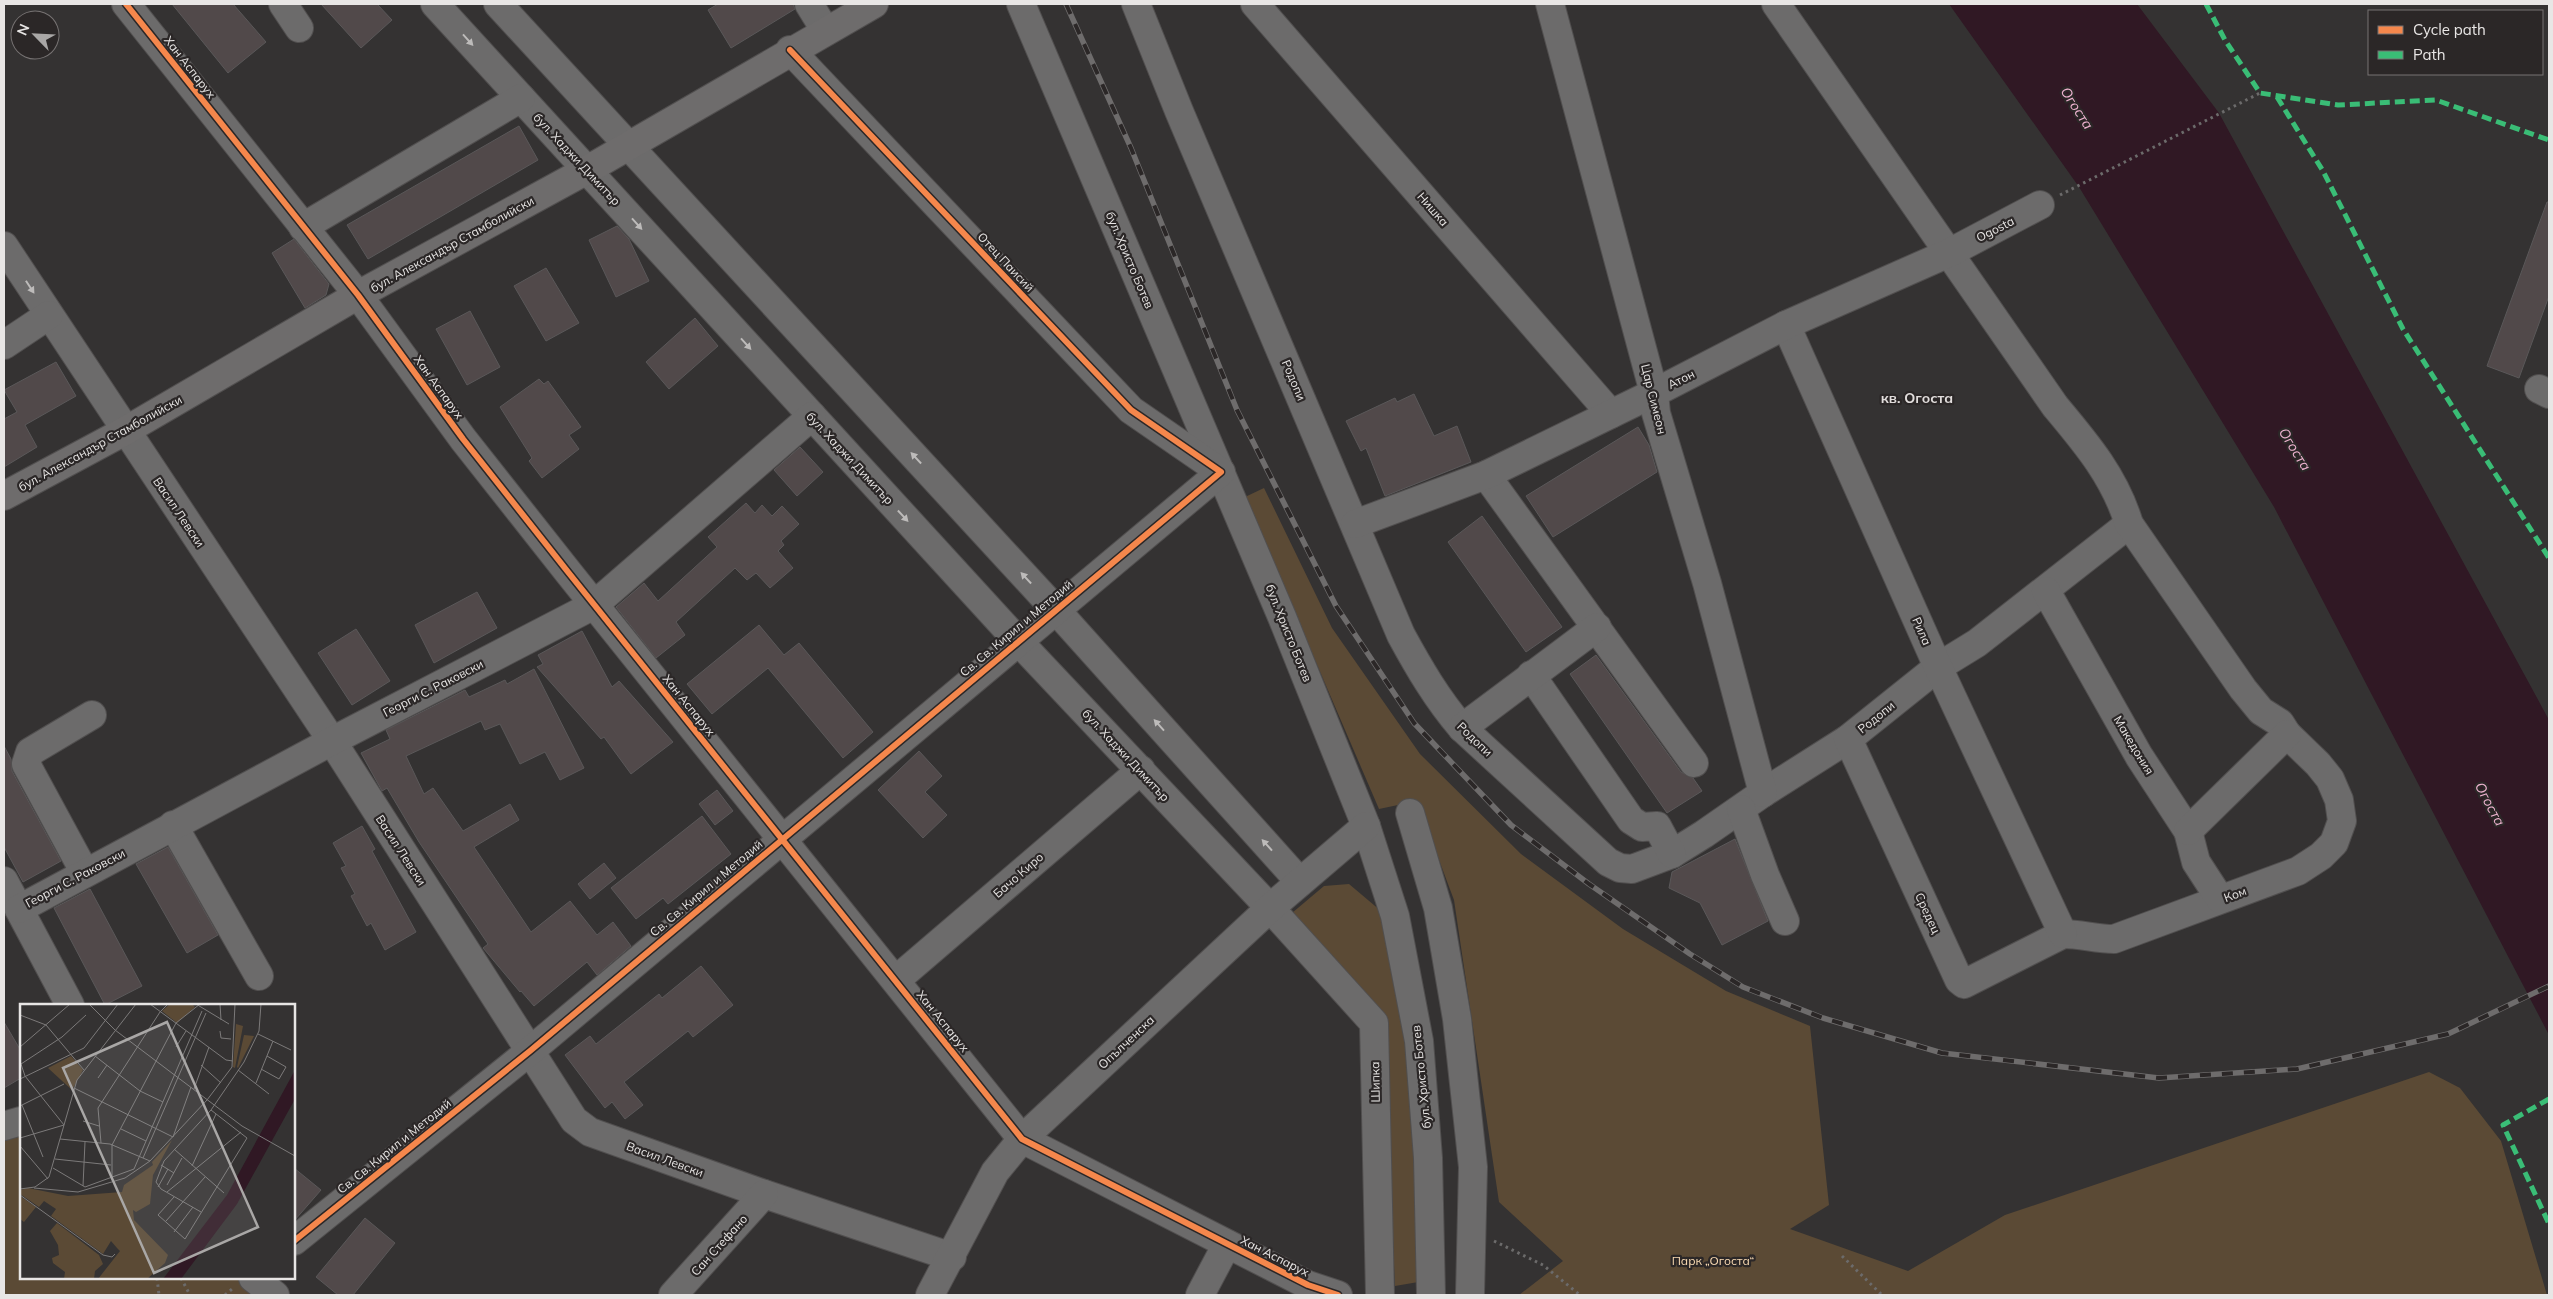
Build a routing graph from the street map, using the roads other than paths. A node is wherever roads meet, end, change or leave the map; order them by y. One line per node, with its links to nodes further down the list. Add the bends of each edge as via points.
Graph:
1 (126, 4): 19 (street, Хан Аспарух)
2 (283, 4): 12 (street)
3 (435, 4): 15 (street, бул. Хаджи Димитър, one-way to 15)
4 (498, 4): 16 (street)
5 (809, 4): 13 (street)
6 (874, 4): 13 (main road, бул. Александър Стамболийски)
7 (1021, 4): 30 (street, бул. Христо Ботев)
8 (1136, 4): 33 (street, Родопи)
9 (1255, 4): 27 (street, Нишка)
10 (1550, 4): 26 (street, Цар Симеон)
11 (1776, 4): 21 (street)
12 (299, 28)
13 (825, 30): 14 (main road, бул. Александър Стамболийски)
14 (790, 50): 16 (main road, бул. Александър Стамболийски); 30 (street, Отец Паисий, via 1131,410)
15 (521, 98): 17 (street, бул. Хаджи Димитър); 19 (street)
16 (629, 145): 17 (main road, бул. Александър Стамболийски); 37 (street, one-way to 16)
17 (587, 170): 22 (main road, бул. Александър Стамболийски); 28 (street, бул. Хаджи Димитър, one-way to 28)
18 (2040, 205): 21 (street, Ogosta)
19 (303, 226): 22 (street, Хан Аспарух)
20 (4, 246): 23 (street, Васил Левски, one-way to 23)
21 (1950, 252): 24 (street, Атон); 34 (street, via 2055,406 2098,458 2122,500)
22 (358, 295): 29 (main road, бул. Александър Стамболийски); 36 (street, Хан Аспарух, via 463,439)
23 (49, 315): 25 (street); 29 (street, Васил Левски)
24 (1786, 325): 26 (street, Атон); 40 (street, Рила)
25 (4, 345)
26 (1654, 393): 27 (street, Атон); 49 (street, Цар Симеон, via 1656,413 1704,574)
27 (1611, 414): 31 (street, Атон)
28 (812, 416): 36 (street, Георги С. Раковски); 39 (street, бул. Хаджи Димитър, one-way to 39)
29 (125, 431): 32 (main road, бул. Александър Стамболийски); 46 (street, Васил Левски)
30 (1221, 472): 37 (street, Св. Св. Кирил и Методий); 52 (street, бул. Христо Ботев)
31 (1486, 475): 33 (street, Атон); 38 (street)
32 (4, 496)
33 (1355, 524): 43 (street, Родопи, via 1401,634 1426,680)
34 (2129, 524): 35 (street, Родопи); 44 (street, via 2243,690 2261,711 2280,722)
35 (2046, 590): 40 (street, Родопи, via 1977,643); 53 (street, Македония, via 2139,756)
36 (594, 605): 46 (street, Георги С. Раковски); 54 (street, Хан Аспарух)
37 (1055, 609): 39 (street, Св. Св. Кирил и Методий); 58 (street, one-way to 37)
38 (1597, 628): 41 (street); 47 (street)
39 (1018, 641): 48 (street, бул. Хаджи Димитър); 54 (street, Св. Св. Кирил и Методий)
40 (1938, 667): 45 (street, Родопи); 63 (street, Рила)
41 (1531, 675): 43 (street); 55 (street, via 1631,820 1642,827 1658,826)
42 (92, 715): 56 (street, via 30,752 26,764)
43 (1462, 728): 55 (street, Родопи, via 1608,862 1632,869)
44 (2287, 734): 53 (street); 59 (street, Ком, via 2330,779 2339,800 2342,821 2334,844 2298,871)
45 (1848, 739): 49 (street, Родопи); 63 (street, Средец, via 1961,983 1968,984)
46 (332, 741): 51 (street, Георги С. Раковски); 67 (street, Васил Левски)
47 (1694, 764)
48 (1141, 770): 60 (street, бул. Хаджи Димитър); 65 (street, Бачо Киро)
49 (1752, 801): 55 (street, Родопи); 62 (street, Цар Симеон, via 1765,875)
50 (1410, 813): 73 (street, via 1438,908 1457,1019 1473,1167)
51 (173, 826): 56 (street, Георги С. Раковски); 64 (street)
52 (1366, 826): 58 (street, Опълченска); 72 (street, бул. Христо Ботев, via 1395,916 1419,1040)
53 (2188, 831): 59 (street, Македония, via 2196,862)
54 (782, 838): 65 (street, Хан Аспарух); 67 (street, Св. Св. Кирил и Методий)
55 (1672, 854)
56 (85, 873): 61 (street, Георги С. Раковски)
57 (4, 881): 61 (street)
58 (1300, 882): 60 (street, Опълченска)
59 (2220, 899): 63 (street, Ком, via 2114,939)
60 (1270, 908): 70 (street, Опълченска); 83 (street, Шипка, via 1374,1023)
61 (19, 909): 66 (street)
62 (1785, 921)
63 (2063, 934)
64 (258, 976)
65 (896, 980): 70 (street, Хан Аспарух)
66 (69, 1004)
67 (530, 1051): 71 (street, Васил Левски, via 580,1126); 74 (street, Св. Св. Кирил и Методий)
68 (20, 1121): 69 (street)
69 (4, 1126)
70 (1022, 1139): 75 (street, Хан Аспарух); 76 (street, Опълченска, via 996,1172)
71 (764, 1194): 76 (street, Васил Левски); 79 (street, Сан Стефано)
72 (1430, 1218): 73 (street); 84 (street, бул. Христо Ботев)
73 (1470, 1230): 85 (street)
74 (295, 1240)
75 (1227, 1244): 81 (street); 82 (street, Хан Аспарух, via 1308,1285)
76 (952, 1256): 80 (street, Опълченска)
77 (254, 1279): 78 (street)
78 (275, 1295)
79 (673, 1295)
80 (930, 1295)
81 (1200, 1295)
82 (1338, 1295)
83 (1380, 1295)
84 (1431, 1295)
85 (1470, 1295)

